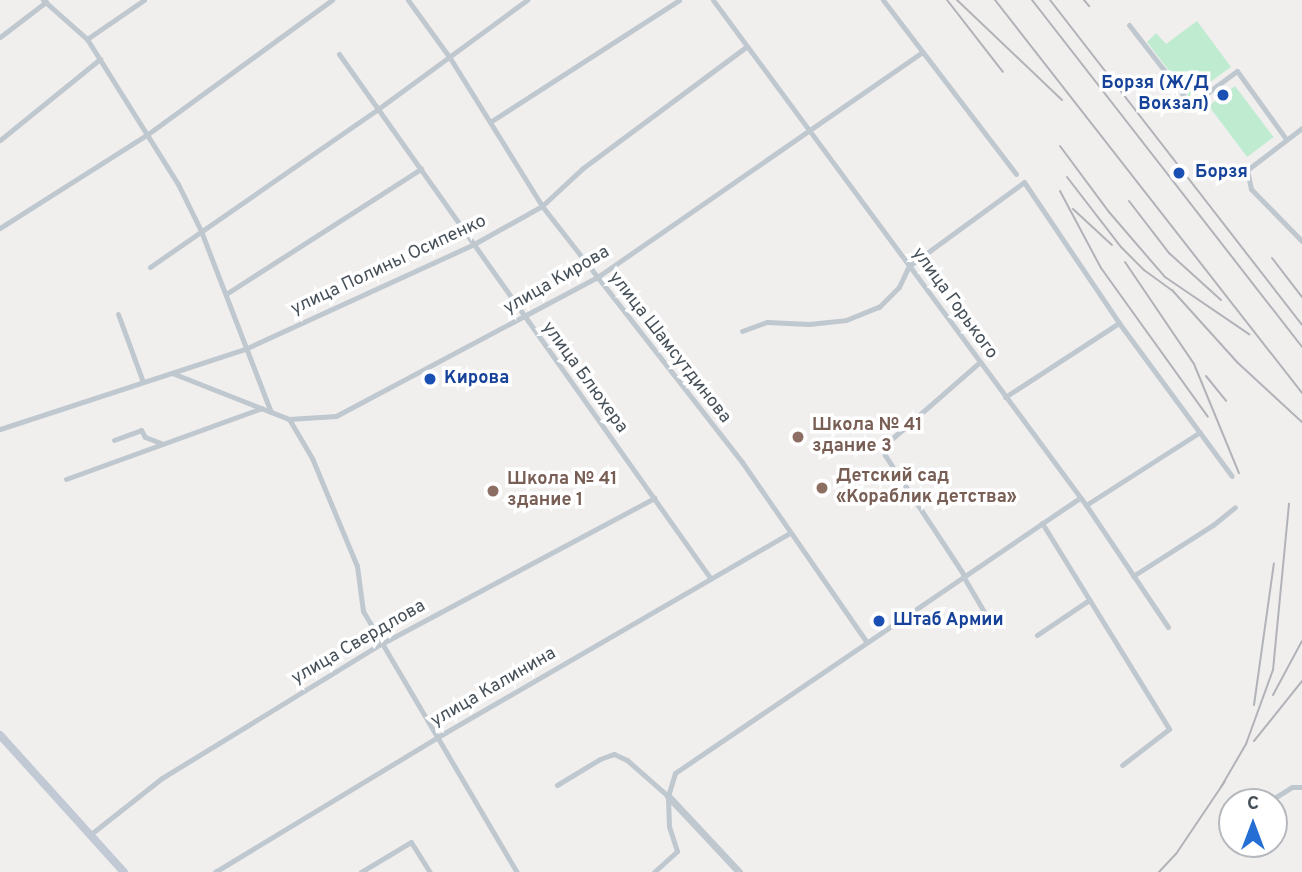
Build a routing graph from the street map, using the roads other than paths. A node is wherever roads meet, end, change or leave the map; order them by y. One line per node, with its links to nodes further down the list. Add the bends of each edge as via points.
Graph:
1 (144, 0): 11 (street)
2 (332, 0): 21 (street)
3 (408, 0): 15 (street, улица Шамсутдинова)
4 (527, 0): 15 (street)
5 (679, 0): 18 (street)
6 (713, 0): 12 (street, улица Горького)
7 (883, 0): 13 (street)
8 (44, 1): 10 (street); 11 (street)
9 (1129, 25): 23 (street, via 1191,105 1237,71)
10 (0, 37)
11 (87, 39): 16 (street)
12 (747, 46): 20 (street, улица Горького); 26 (street, улица Полины Осипенко, via 583,169)
13 (922, 52): 20 (street, улица Кирова); 25 (street)
14 (339, 54): 17 (street, улица Блюхера)
15 (450, 58): 17 (street); 18 (street, улица Шамсутдинова)
16 (100, 60): 21 (street); 22 (street)
17 (378, 108): 24 (street, улица Блюхера); 28 (street)
18 (490, 122): 26 (street, улица Шамсутдинова)
19 (1302, 128): 23 (street)
20 (810, 132): 31 (street, улица Горького); 33 (street, улица Кирова)
21 (148, 134): 27 (street); 28 (street)
22 (0, 139)
23 (1286, 139): 29 (street, via 1247,170 1251,189)
24 (421, 169): 30 (street, улица Блюхера); 34 (street)
25 (1016, 174)
26 (542, 206): 30 (street, улица Полины Осипенко); 33 (street, улица Шамсутдинова)
27 (0, 228)
28 (201, 231): 32 (street); 34 (street)
29 (1302, 241)
30 (474, 244): 36 (street, улица Блюхера); 39 (street, улица Полины Осипенко)
31 (909, 266): 37 (street, via 1024,182); 38 (street, via 899,287 879,307 809,324 767,322); 40 (street, улица Горького)
32 (150, 267)
33 (596, 278): 36 (street, улица Кирова); 58 (street, улица Шамсутдинова, via 742,462)
34 (226, 294): 39 (street)
35 (118, 314): 42 (street)
36 (523, 317): 46 (street, улица Кирова, via 336,416); 53 (street, улица Блюхера)
37 (1119, 323): 43 (street); 48 (street)
38 (742, 331)
39 (245, 349): 41 (street, улица Полины Осипенко); 45 (street)
40 (980, 362): 43 (street, улица Горького); 59 (street, via 887,443 884,455)
41 (172, 373): 42 (street, улица Полины Осипенко); 44 (street, улица Кирова)
42 (142, 382): 47 (street, улица Полины Осипенко)
43 (1005, 397): 54 (street, улица Горького)
44 (262, 408): 45 (street, улица Кирова); 50 (street)
45 (271, 412): 46 (street, улица Кирова)
46 (289, 419): 67 (street, via 312,457 342,530 356,566 363,611)
47 (0, 429)
48 (1200, 432): 51 (street); 55 (street)
49 (114, 440): 50 (street, via 141,430 145,437)
50 (163, 444): 52 (street)
51 (1232, 476)
52 (66, 479)
53 (654, 498): 61 (street, улица Блюхера); 67 (street, улица Свердлова)
54 (1080, 498): 55 (street, улица Горького); 57 (street)
55 (1086, 505): 60 (street, улица Горького)
56 (1235, 507): 60 (street)
57 (1042, 523): 59 (street); 62 (street)
58 (790, 533): 61 (street, улица Калинина); 66 (street, улица Шамсутдинова)
59 (964, 576): 63 (street); 66 (street)
60 (1133, 576): 64 (street, улица Горького)
61 (712, 579): 69 (street, улица Калинина)
62 (1089, 600): 65 (street); 70 (street, via 1169,729)
63 (989, 620)
64 (1168, 627)
65 (1037, 635)
66 (866, 641): 72 (street, via 675,773)
67 (381, 644): 69 (street); 73 (street, улица Свердлова, via 162,778)
68 (0, 735): 73 (main road)
69 (436, 738): 75 (street, улица Калинина); 78 (street)
70 (1122, 765)
71 (557, 785): 72 (street, via 614,754)
72 (668, 796): 79 (street, via 669,827 677,851); 80 (street)
73 (91, 834): 74 (main road)
74 (124, 872)
75 (215, 872)
76 (361, 872): 77 (street, via 411,842)
77 (430, 872)
78 (516, 872)
79 (654, 872)
80 (739, 872)

